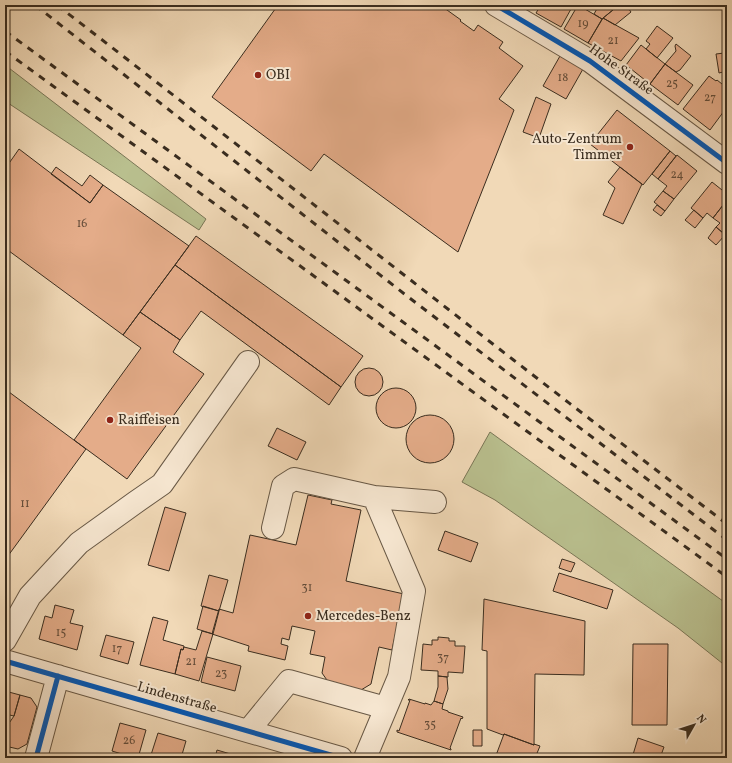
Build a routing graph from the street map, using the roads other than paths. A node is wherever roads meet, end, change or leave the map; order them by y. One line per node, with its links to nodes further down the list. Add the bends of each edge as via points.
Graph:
1 (496, 5): 2 (street, Hohe Straße, via 590,61)
2 (727, 163)
3 (248, 362): 7 (street, via 162,484 79,543 30,596)
4 (374, 497): 5 (street); 6 (street, via 294,478 283,486); 10 (street, via 414,591 399,677)
5 (435, 502)
6 (273, 528)
7 (5, 640)
8 (5, 661): 9 (street, Lindenstraße)
9 (58, 676): 11 (street, Lindenstraße); 12 (street)
10 (386, 708): 11 (street, via 289,682); 14 (street)
11 (248, 731): 13 (street, Lindenstraße)
12 (36, 758)
13 (342, 758)
14 (365, 758)

